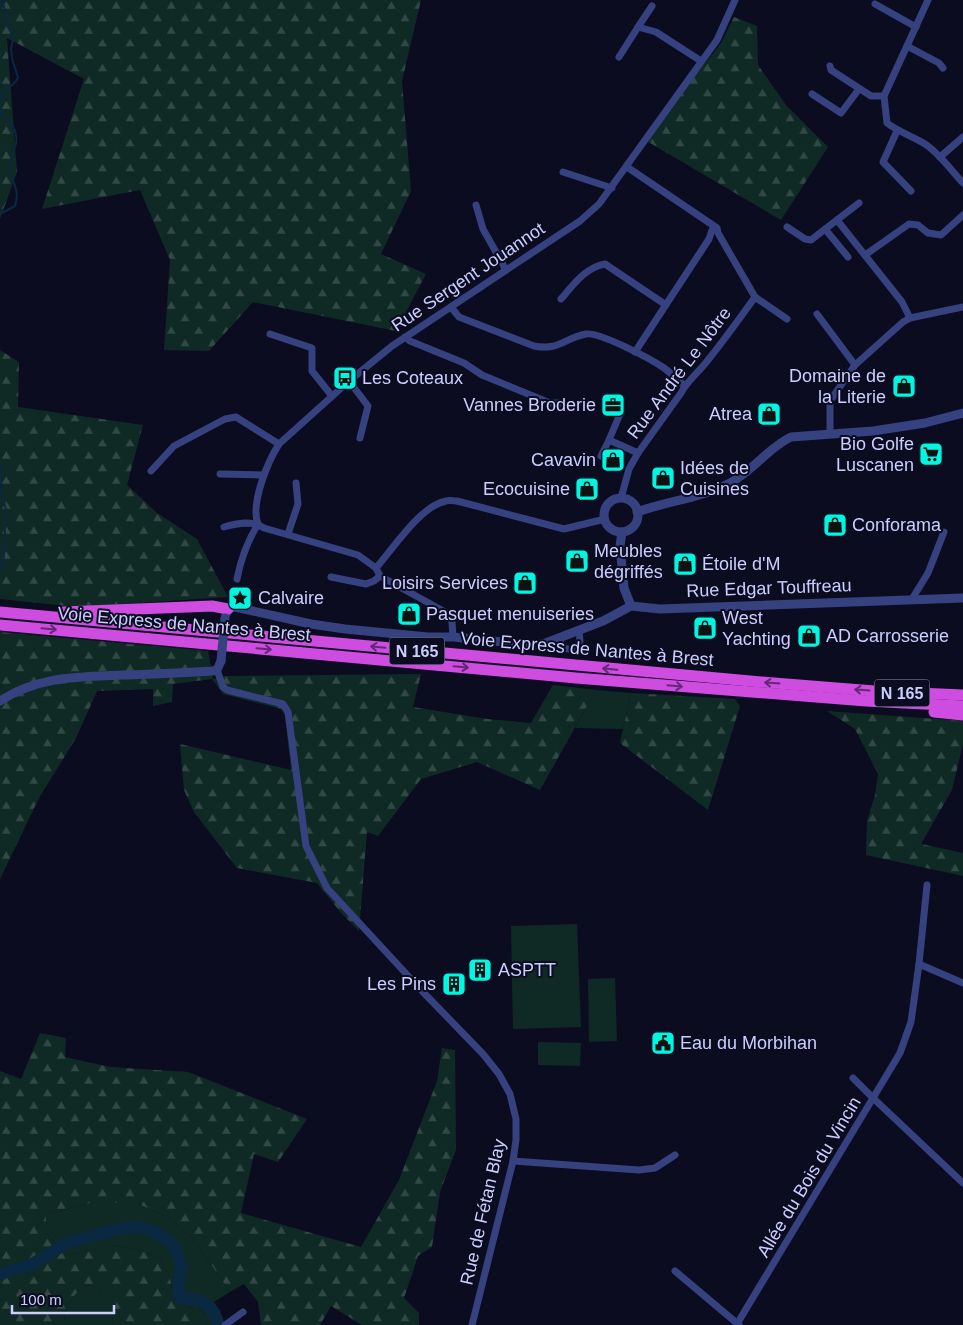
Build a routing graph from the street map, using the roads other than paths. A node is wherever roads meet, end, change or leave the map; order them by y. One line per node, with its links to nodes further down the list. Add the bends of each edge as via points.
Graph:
1 (735, 0): 9 (street, Rue Sergent Jouannot, via 717,40)
2 (928, 0): 6 (street)
3 (875, 4): 6 (street)
4 (652, 6): 5 (street)
5 (638, 27): 8 (street); 9 (street, via 656,32)
6 (916, 27): 7 (street)
7 (907, 46): 11 (street); 14 (street)
8 (619, 57)
9 (701, 61): 18 (street, Rue Sergent Jouannot)
10 (830, 66): 12 (street, via 831,70)
11 (943, 68)
12 (859, 89): 13 (street, via 841,112); 14 (street, via 871,96)
13 (812, 94)
14 (884, 96): 15 (street, via 888,122)
15 (897, 131): 17 (street, via 925,144); 22 (street, via 883,162)
16 (963, 137): 17 (street)
17 (940, 157): 20 (street)
18 (627, 167): 21 (street, Rue Sergent Jouannot); 28 (street)
19 (563, 172): 21 (street)
20 (963, 182)
21 (612, 188): 32 (street, Rue Sergent Jouannot, via 580,221)
22 (911, 190)
23 (859, 203): 26 (street)
24 (476, 205): 32 (street, via 483,229)
25 (963, 215): 30 (street, via 941,236 909,224)
26 (837, 220): 29 (street); 30 (street)
27 (787, 227): 29 (street, via 811,240)
28 (713, 229): 33 (street); 35 (street)
29 (825, 229): 31 (street)
30 (866, 255): 40 (street, via 902,302)
31 (848, 257)
32 (506, 270): 36 (street, Rue Sergent Jouannot)
33 (756, 296): 39 (street); 46 (street, Rue André Le Nôtre)
34 (561, 298): 35 (street, via 578,278 605,264)
35 (666, 305): 43 (street)
36 (450, 307): 42 (street, Rue Sergent Jouannot); 43 (street, via 459,316 534,346 550,348 590,334)
37 (963, 307): 40 (street)
38 (817, 314): 44 (street)
39 (787, 318)
40 (910, 318): 44 (street)
41 (270, 334): 47 (street, via 312,348 312,371)
42 (405, 337): 45 (street, Rue Sergent Jouannot); 48 (street, via 464,363 482,375 550,404)
43 (635, 352): 46 (street, via 663,367)
44 (855, 366): 51 (street, via 830,401)
45 (349, 381): 47 (street, Rue Sergent Jouannot); 52 (street, via 368,406)
46 (685, 386): 55 (street, Rue André Le Nôtre)
47 (332, 396): 54 (street, Rue Sergent Jouannot)
48 (561, 404)
49 (963, 413): 51 (street, via 882,430)
50 (620, 414): 53 (street)
51 (830, 434): 62 (street, via 791,437 730,483 704,494)
52 (360, 438)
53 (609, 440): 55 (street); 56 (street)
54 (279, 444): 57 (street, via 236,417 225,419 174,446); 59 (street, Rue Sergent Jouannot)
55 (638, 453): 61 (street, Rue André Le Nôtre, via 629,469)
56 (601, 456)
57 (151, 471)
58 (220, 474): 59 (street)
59 (263, 475): 64 (street, Rue Sergent Jouannot, via 256,510)
60 (296, 483): 68 (street, via 298,504)
61 (621, 498): 62 (street, via 632,502); 63 (street, via 608,505)
62 (638, 512): 66 (street, via 636,523)
63 (605, 519): 66 (street, via 611,528); 69 (street, via 564,529 457,501 444,501 410,527)
64 (258, 524): 65 (street); 68 (street); 72 (street, Rue Sergent Jouannot, via 247,542)
65 (224, 527)
66 (622, 532): 75 (street, via 624,588)
67 (944, 532): 74 (street, via 928,572)
68 (288, 534): 69 (street, via 358,555)
69 (376, 568): 70 (street)
70 (380, 576): 71 (street, via 366,584); 81 (street, via 444,612 452,622)
71 (331, 577)
72 (237, 579)
73 (963, 598): 74 (street, Rue Edgar Touffreau)
74 (912, 599): 75 (street, Rue Edgar Touffreau, via 660,609)
75 (631, 606): 80 (street)
76 (0, 612): 77 (highway, Voie Express de Nantes à Brest / N 165)
77 (15, 613): 78 (highway, via 29,610 65,612 212,606); 84 (highway, Voie Express de Nantes à Brest / N 165, one-way to 77, via 751,681)
78 (227, 614): 81 (street, via 235,607 345,629); 83 (street, bridge)
79 (0, 625): 85 (highway, Voie Express de Nantes à Brest / N 165, one-way to 85)
80 (580, 630): 82 (street); 82 (street, via 580,641 574,649 562,648)
81 (453, 637): 82 (street, via 532,645)
82 (558, 638)
83 (217, 670): 86 (street, via 50,680 24,687); 95 (street, Rue de Fétan Blay, via 227,690 283,704 288,712 306,846 328,888 500,1074 510,1094 516,1119)
84 (963, 695)
85 (866, 701): 87 (highway, Voie Express de Nantes à Brest / N 165); 88 (highway, via 889,708)
86 (0, 702)
87 (963, 706)
88 (963, 715)
89 (927, 885): 90 (street)
90 (919, 964): 91 (street); 93 (street, via 911,1022 900,1053)
91 (963, 983)
92 (853, 1078): 93 (street)
93 (873, 1098): 96 (street, Allée du Bois du Vincin); 99 (street, Allée du Bois du Vincin)
94 (674, 1155): 95 (street, via 654,1168 640,1170)
95 (513, 1161): 101 (street, Rue de Fétan Blay)
96 (963, 1183)
97 (675, 1271): 99 (street, Allée du Bois du Vincin)
98 (243, 1312): 100 (street)
99 (738, 1324)
100 (225, 1325)
101 (472, 1325)

